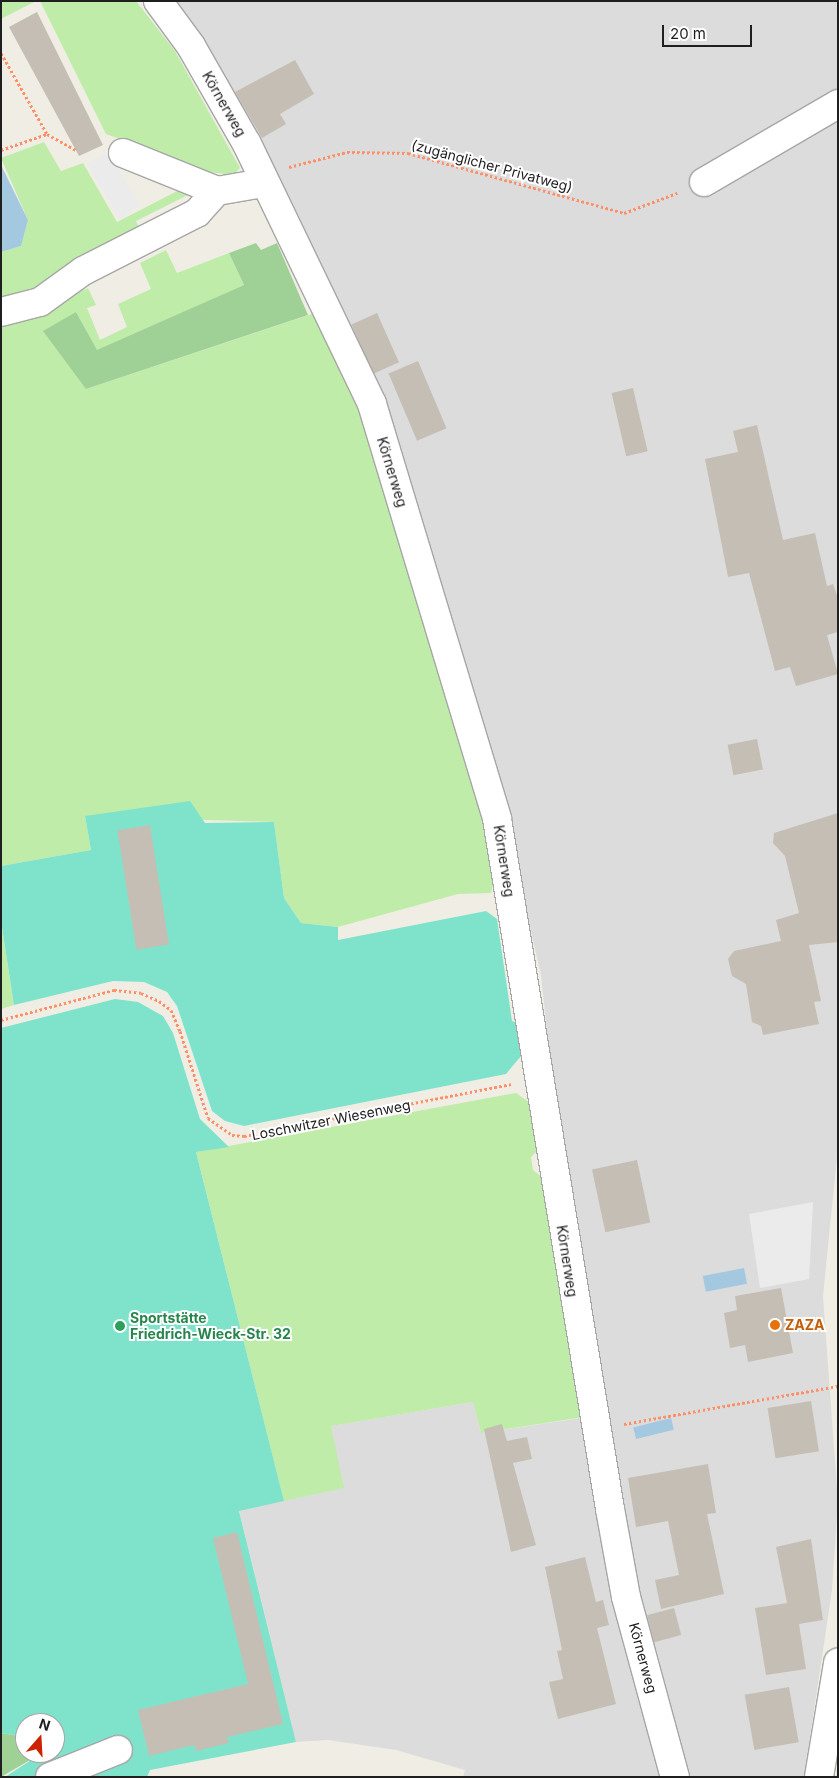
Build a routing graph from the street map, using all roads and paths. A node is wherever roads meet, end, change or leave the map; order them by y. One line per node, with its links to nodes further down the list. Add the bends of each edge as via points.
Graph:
1 (158, 1): 8 (street, Körnerweg, via 190,46)
2 (1, 53): 4 (path)
3 (838, 104): 9 (street)
4 (47, 134): 5 (path); 6 (path)
5 (1, 150)
6 (76, 150)
7 (123, 153): 10 (street)
8 (262, 179): 9 (path, (zugänglicher Privatweg), via 347,152 408,153 624,213); 10 (street); 13 (street, Körnerweg, via 374,414 497,819)
9 (694, 186)
10 (217, 191): 11 (street, via 197,213 83,271 40,302)
11 (1, 312)
12 (1, 1020): 13 (path, Loschwitzer Wiesenweg, via 114,990 141,993 159,1001 171,1010 180,1031 208,1118 232,1135 244,1136)
13 (541, 1078): 15 (street, Körnerweg, via 570,1288)
14 (838, 1386): 15 (path)
15 (596, 1429): 19 (street, Körnerweg, via 626,1597)
16 (838, 1663): 20 (street)
17 (118, 1750): 18 (street)
18 (50, 1777)
19 (675, 1777)
20 (819, 1777)

